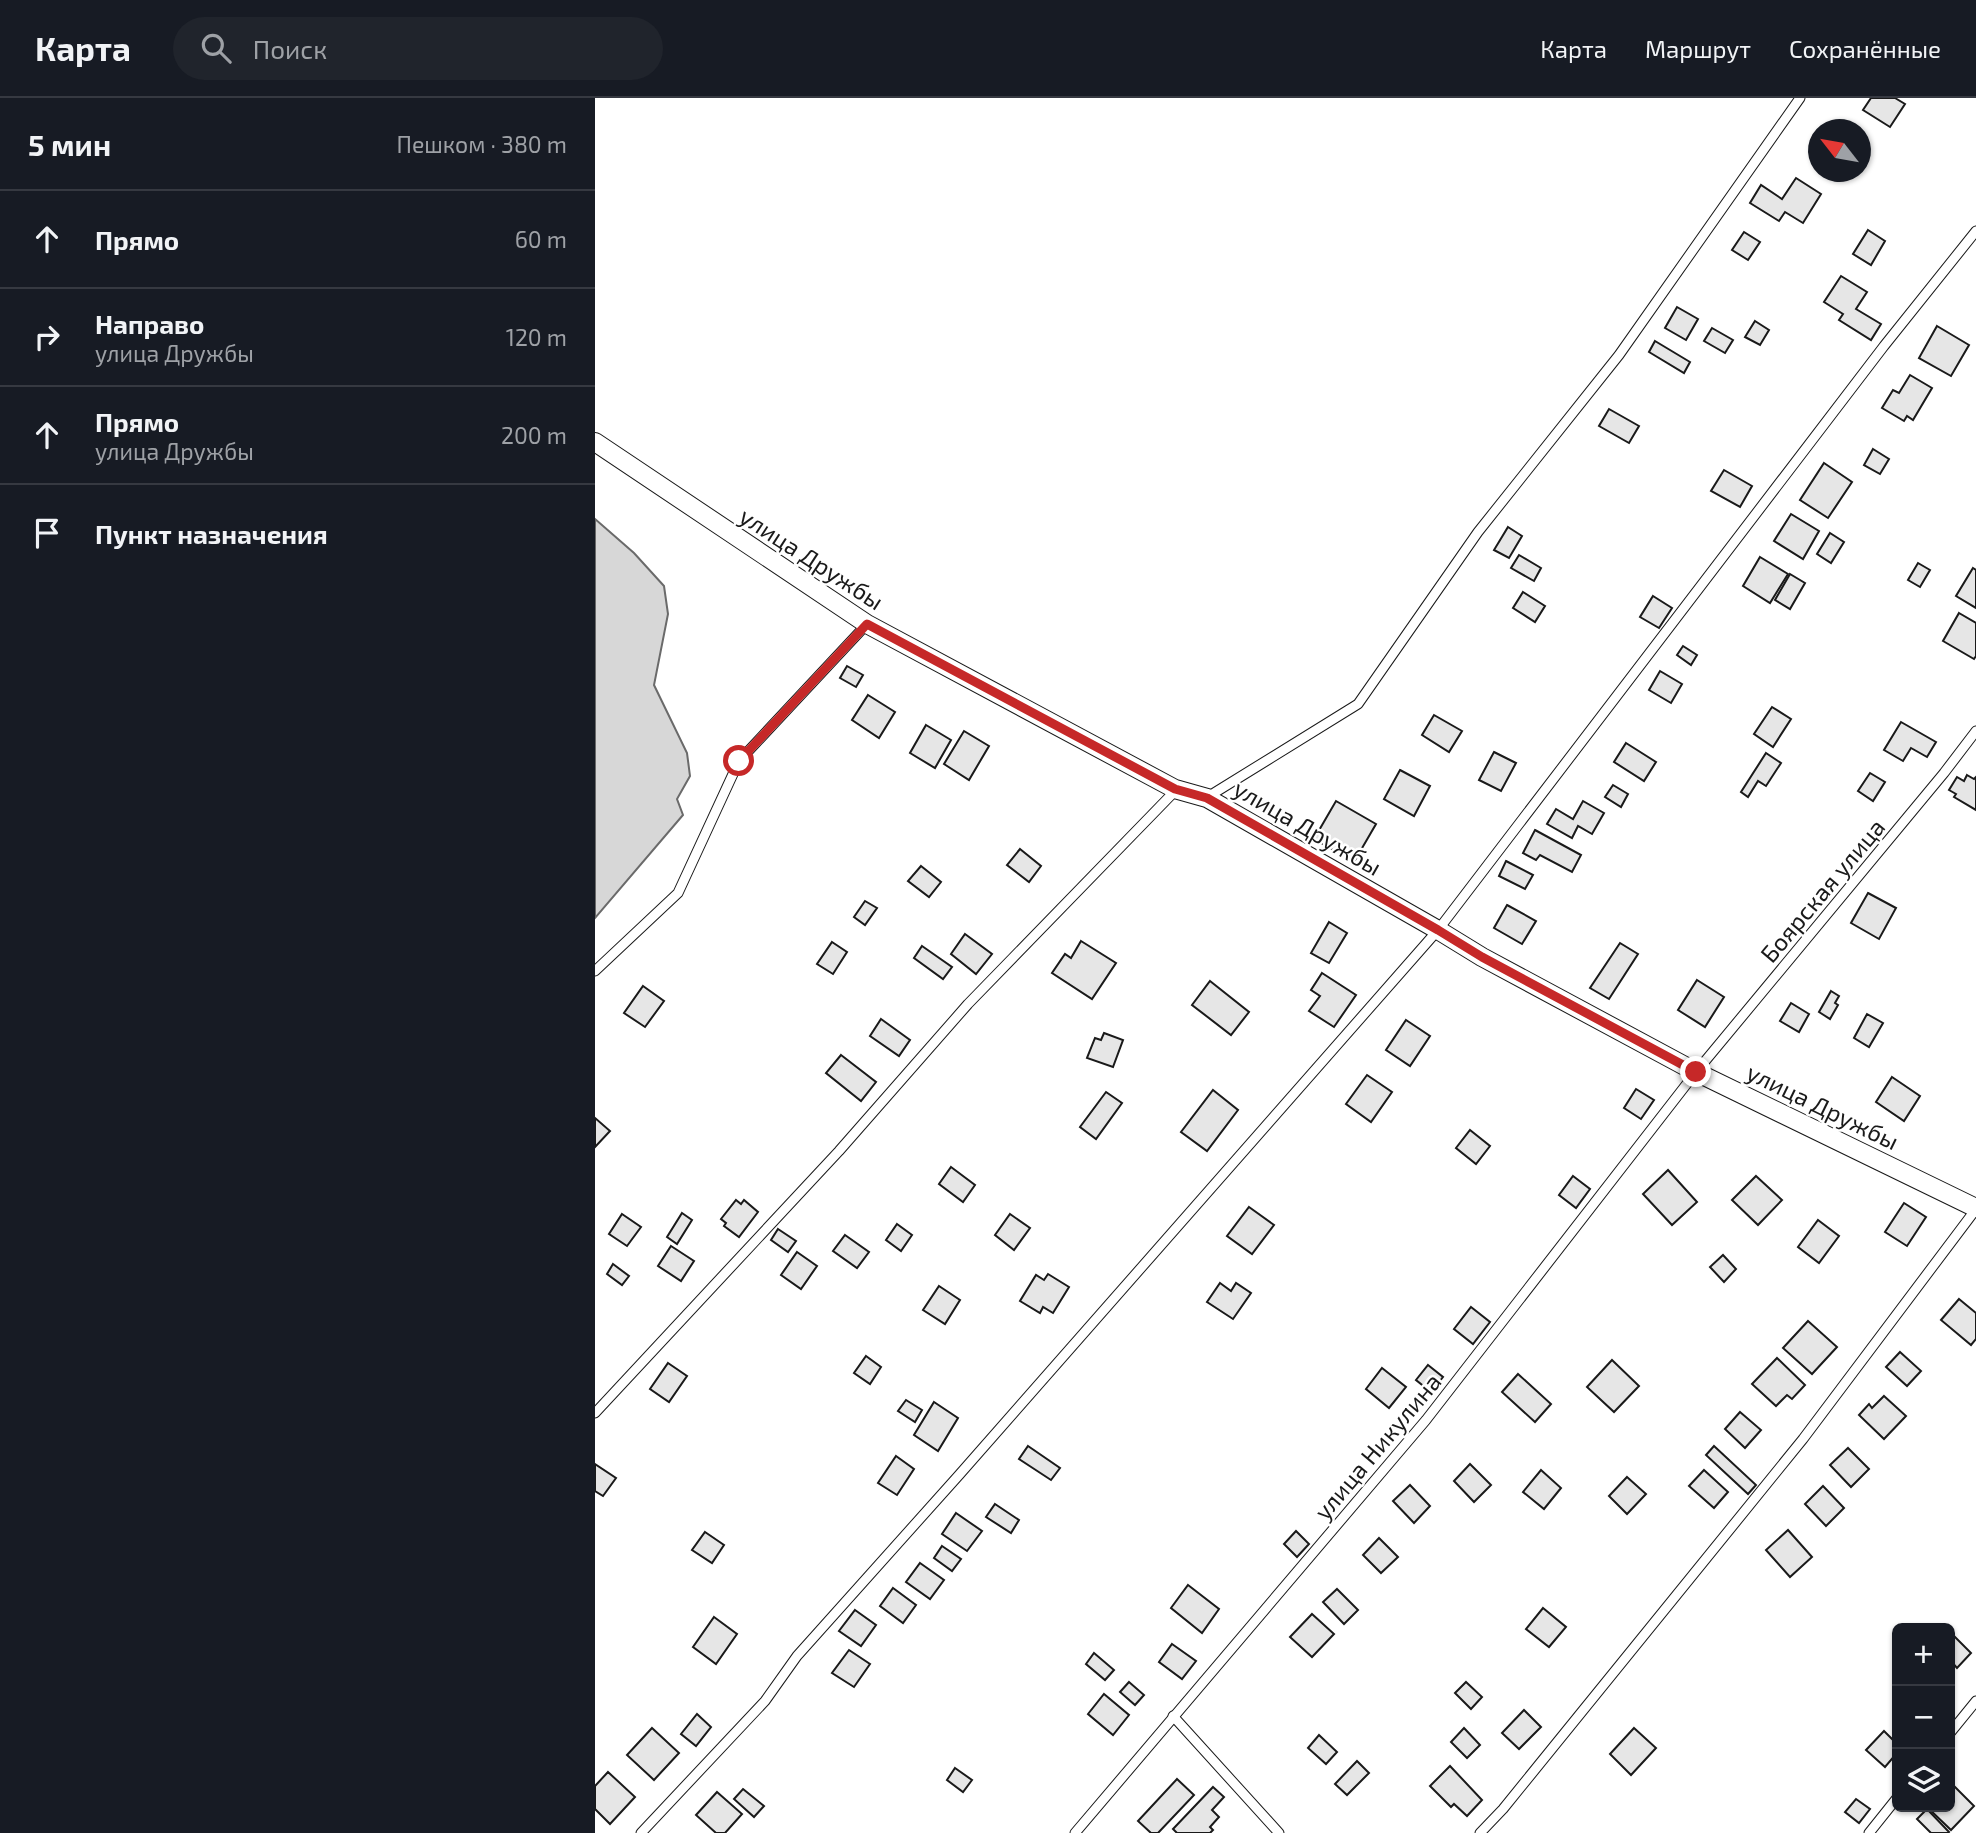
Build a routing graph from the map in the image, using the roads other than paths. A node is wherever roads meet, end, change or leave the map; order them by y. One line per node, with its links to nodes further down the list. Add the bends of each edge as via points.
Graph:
1 (1800, 98): 7 (lane, via 1619,355 1478,532 1358,704)
2 (1976, 231): 8 (lane)
3 (595, 442): 4 (street, улица Дружбы)
4 (867, 624): 6 (street, улица Дружбы); 9 (lane, via 739,761 678,893)
5 (1976, 731): 10 (lane, Боярская улица)
6 (1175, 789): 7 (lane); 12 (lane, via 968,1004 839,1151)
7 (1207, 798): 8 (street, улица Дружбы)
8 (1438, 930): 10 (street, улица Дружбы); 17 (lane, via 797,1656 765,1701)
9 (595, 971)
10 (1696, 1072): 11 (street, улица Дружбы); 14 (lane, улица Никулина, via 1426,1420)
11 (1976, 1209): 20 (lane, via 1803,1439)
12 (595, 1412)
13 (1976, 1701): 15 (lane)
14 (1173, 1716): 18 (lane, улица Никулина); 19 (lane)
15 (1955, 1727)
16 (1892, 1804): 21 (lane)
17 (641, 1833)
18 (1075, 1833)
19 (1279, 1833)
20 (1480, 1833)
21 (1869, 1833)

